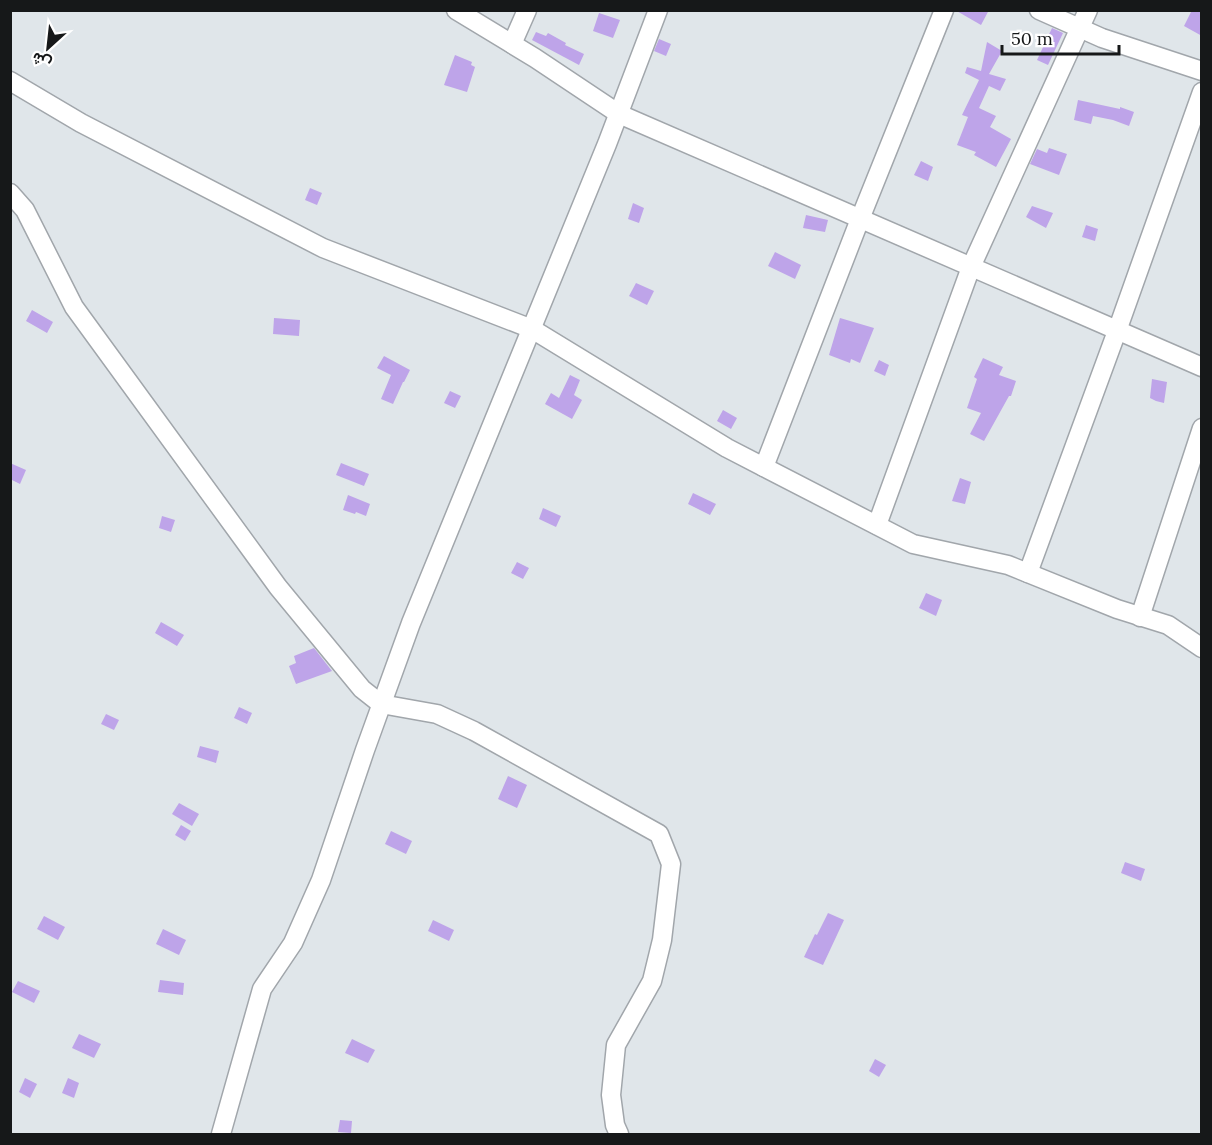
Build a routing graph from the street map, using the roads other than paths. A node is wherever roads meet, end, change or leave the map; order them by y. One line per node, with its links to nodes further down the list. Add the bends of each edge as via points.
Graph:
1 (456, 10): 8 (street)
2 (527, 10): 8 (street)
3 (658, 10): 12 (street)
4 (944, 10): 14 (street)
5 (1039, 10): 7 (street)
6 (1088, 10): 7 (street)
7 (1080, 29): 9 (street); 15 (street)
8 (512, 44): 12 (street)
9 (1202, 71)
10 (10, 81): 16 (street, via 81,123 323,248)
11 (1202, 92): 17 (street)
12 (619, 114): 14 (street); 16 (street)
13 (10, 193): 25 (street, via 25,210 74,307 285,596 362,689)
14 (860, 219): 15 (street); 20 (street)
15 (971, 267): 17 (street); 21 (street)
16 (531, 329): 20 (street); 25 (street)
17 (1117, 331): 18 (street); 22 (street)
18 (1202, 367)
19 (1202, 428): 23 (street)
20 (764, 467): 21 (street)
21 (877, 525): 22 (street, via 913,544)
22 (1028, 573): 23 (street)
23 (1140, 617): 24 (street, via 1168,625)
24 (1202, 648)
25 (381, 704): 26 (street, via 321,880 292,943 262,989); 27 (street, via 437,714 474,731 659,834 671,864 662,940 652,981 616,1045 611,1095)
26 (221, 1134)
27 (619, 1134)

